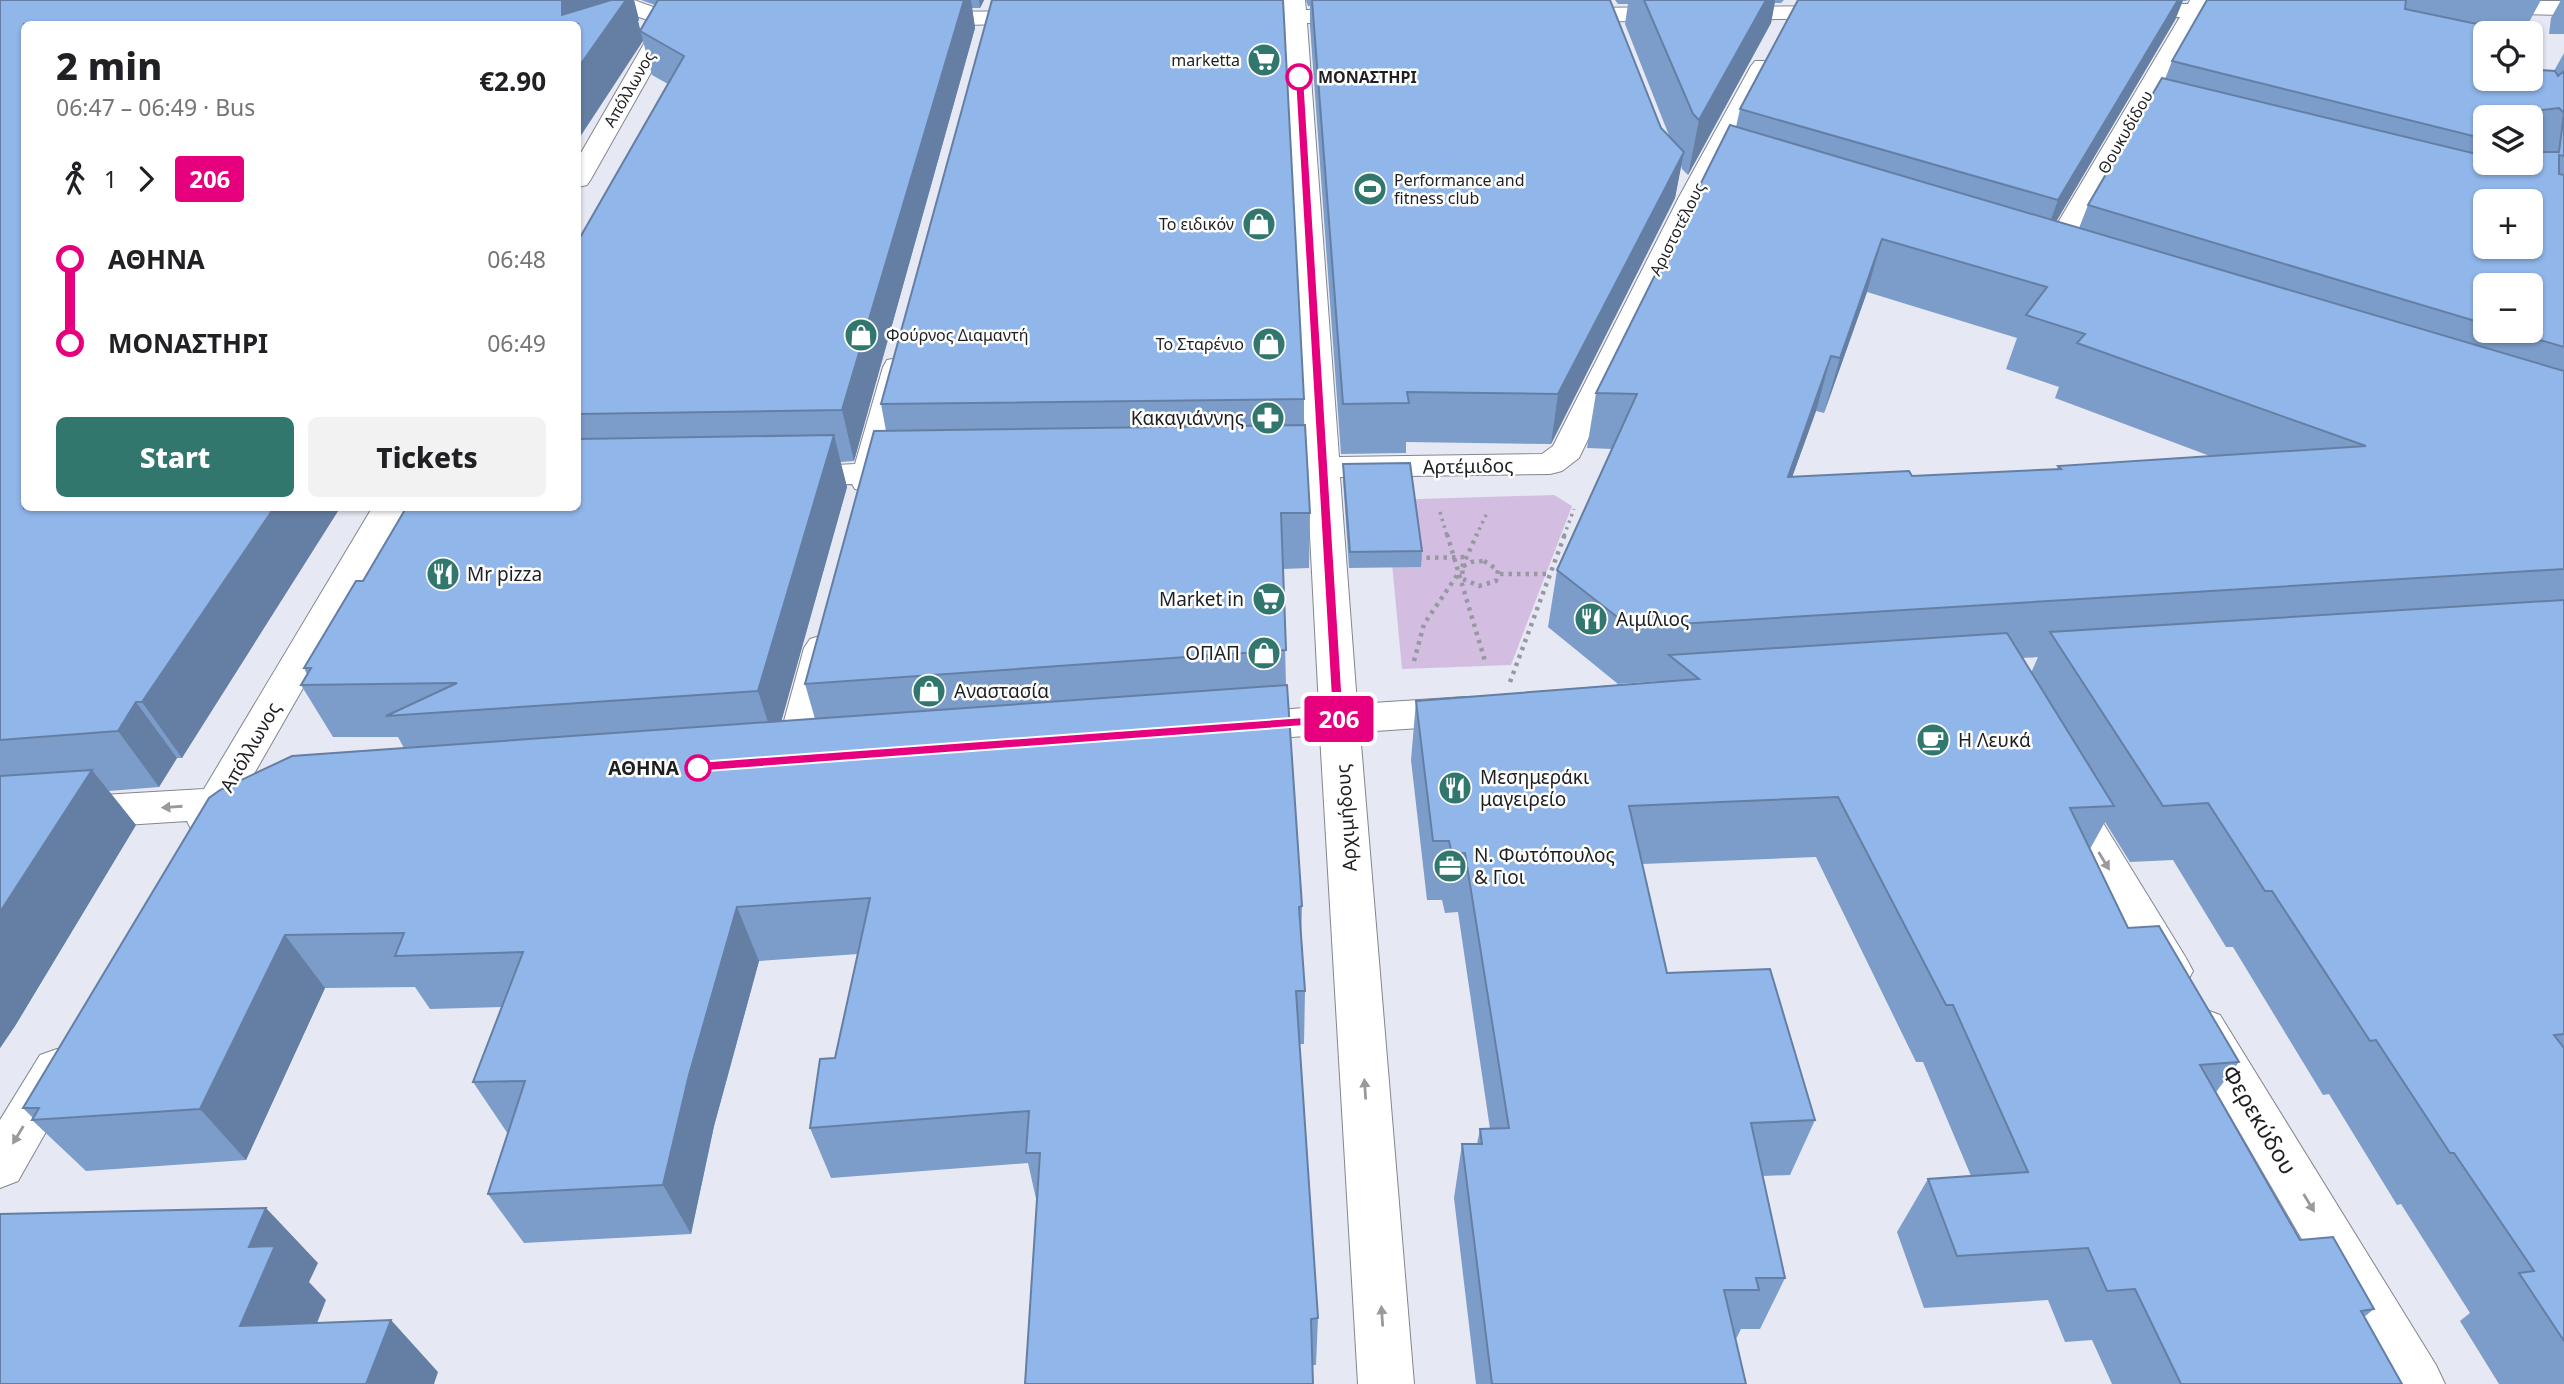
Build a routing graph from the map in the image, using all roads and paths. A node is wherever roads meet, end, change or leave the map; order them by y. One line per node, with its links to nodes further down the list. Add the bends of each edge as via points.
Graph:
1 (613, 0): 9 (street)
2 (2539, 4): 7 (street); 8 (street)
3 (2198, 5): 10 (street); 11 (street); 22 (street, Θουκυδίδου)
4 (1604, 7): 5 (street); 13 (street); 21 (street)
5 (1794, 7): 12 (street); 27 (street, Αριστοτέλους, via 1726,166 1684,189 1567,451)
6 (1295, 8): 14 (street); 15 (street); 29 (street, Αρχιμήδους)
7 (2470, 8)
8 (2564, 8)
9 (674, 10): 18 (street); 20 (street); 24 (street, Απόλλωνος)
10 (2278, 10)
11 (2098, 12)
12 (1861, 13)
13 (1539, 15)
14 (1377, 16)
15 (1212, 17)
16 (1060, 18): 19 (street)
17 (897, 19): 19 (street)
18 (695, 20)
19 (990, 21)
20 (631, 33)
21 (1617, 39)
22 (2135, 115): 23 (street); 25 (street, Θουκυδίδου)
23 (2216, 135)
24 (581, 174)
25 (2047, 263)
26 (905, 340): 32 (street)
27 (1558, 457): 28 (street, Αρτέμιδος, via 1550,464); 41 (path, via 1573,490 1575,507)
28 (1427, 466): 29 (street, Αρτέμιδος); 36 (path)
29 (1323, 467): 30 (street, Αρτέμιδος); 38 (street, Αρχιμήδους)
30 (1227, 469)
31 (952, 473): 32 (street)
32 (869, 474): 33 (street); 35 (street)
33 (758, 476)
34 (387, 511): 52 (street, Απόλλωνος)
35 (859, 513)
36 (1452, 557): 37 (path); 38 (path); 39 (path)
37 (1468, 557)
38 (1330, 560): 45 (street, Αρχιμήδους)
39 (1459, 573): 40 (path, via 1479,586 1491,584); 40 (path, via 1471,562 1484,561); 43 (path, via 1424,624); 44 (path)
40 (1500, 574): 41 (path)
41 (1550, 574): 44 (path)
42 (831, 618): 49 (street)
43 (1413, 663)
44 (1500, 709): 45 (street)
45 (1339, 720): 46 (street); 57 (street, Αρχιμήδους, one-way to 45)
46 (1203, 730)
47 (834, 758): 49 (street)
48 (2043, 760): 58 (street, Φερεκύδου, one-way to 58)
49 (793, 761): 50 (street)
50 (753, 764)
51 (301, 797): 52 (street)
52 (218, 804): 53 (street, one-way to 53); 54 (street, Απόλλωνος)
53 (0, 817)
54 (189, 850)
55 (77, 1037): 56 (street, one-way to 56)
56 (0, 1165)
57 (1386, 1384)
58 (2417, 1384)

